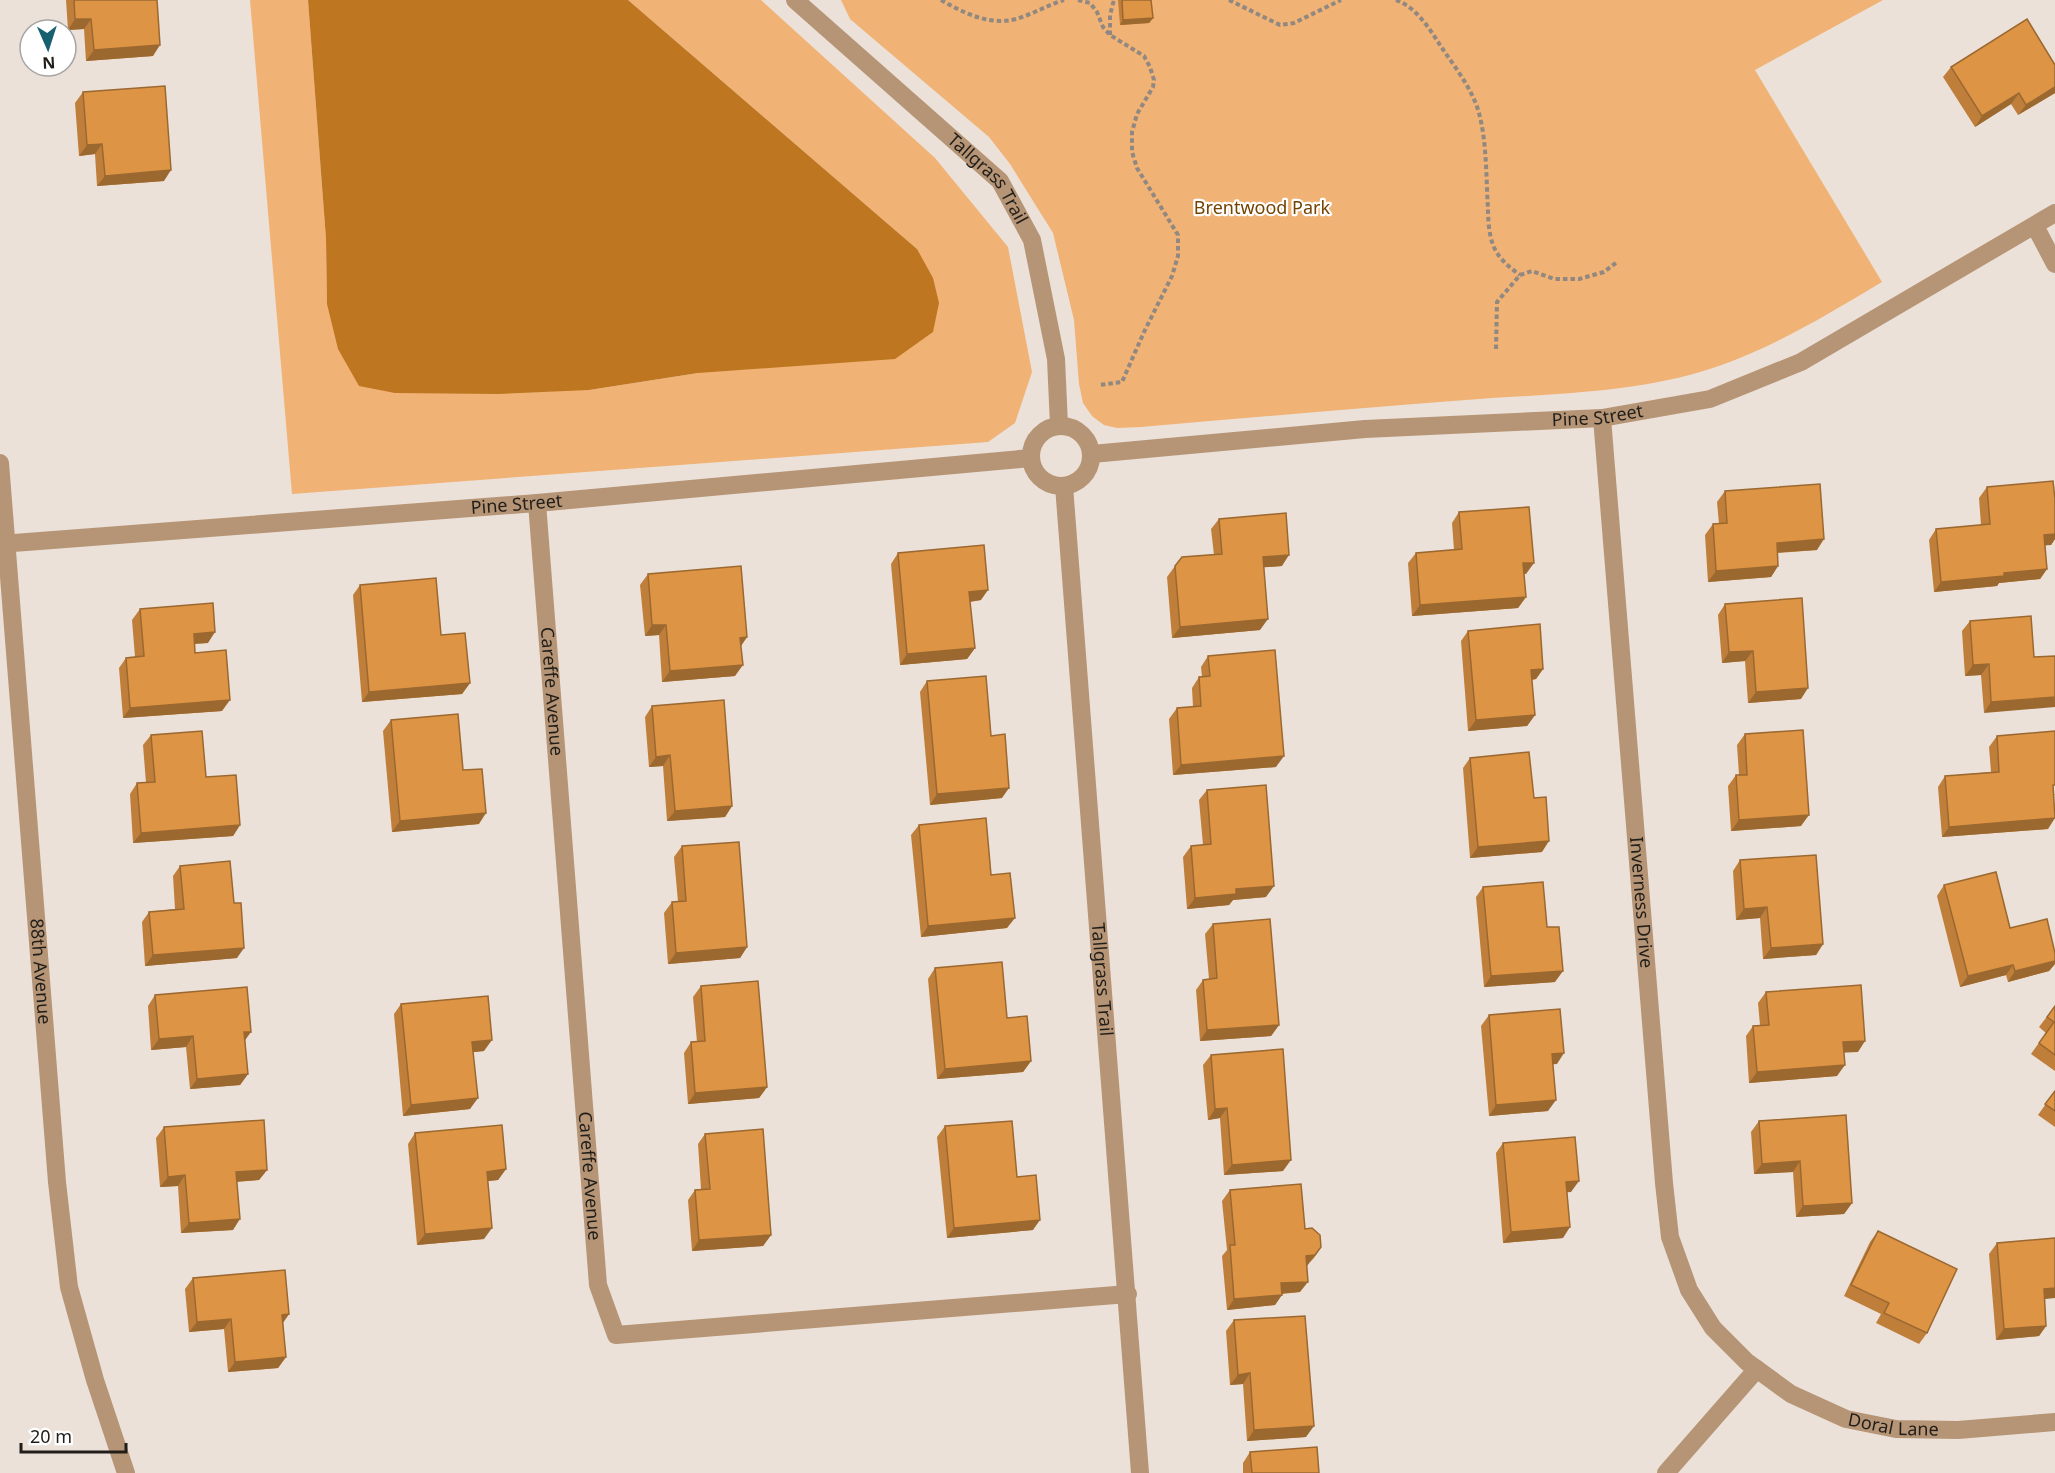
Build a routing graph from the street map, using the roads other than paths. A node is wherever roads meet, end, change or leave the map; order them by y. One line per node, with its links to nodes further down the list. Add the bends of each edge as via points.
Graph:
1 (797, 1): 6 (street, Tallgrass Trail, via 1000,181 1032,240 1056,359)
2 (2055, 213): 3 (street, Pine Street)
3 (2035, 226): 4 (street); 5 (street, Pine Street, via 1801,362 1710,399)
4 (2055, 264)
5 (1602, 418): 7 (street, Pine Street, via 1365,429); 14 (street, Inverness Drive, via 1670,1237 1689,1290 1713,1328)
6 (1059, 425): 7 (street, via 1080,431); 8 (street, via 1050,427 1035,440)
7 (1092, 454): 10 (street, via 1083,478)
8 (1031, 458): 10 (street, via 1038,476 1045,482); 11 (street, Pine Street)
9 (0, 463): 12 (street, 88th Avenue)
10 (1064, 486): 13 (street, Tallgrass Trail)
11 (537, 503): 12 (street, Pine Street); 13 (street, Careffe Avenue, via 598,1285 616,1335)
12 (3, 544): 16 (street, 88th Avenue, via 69,1287)
13 (1128, 1294): 17 (street, Tallgrass Trail)
14 (1753, 1366): 15 (street, Doral Lane, via 1791,1394 1846,1419 1896,1429 1958,1430); 18 (street)
15 (2055, 1422)
16 (126, 1473)
17 (1140, 1473)
18 (1666, 1473)

